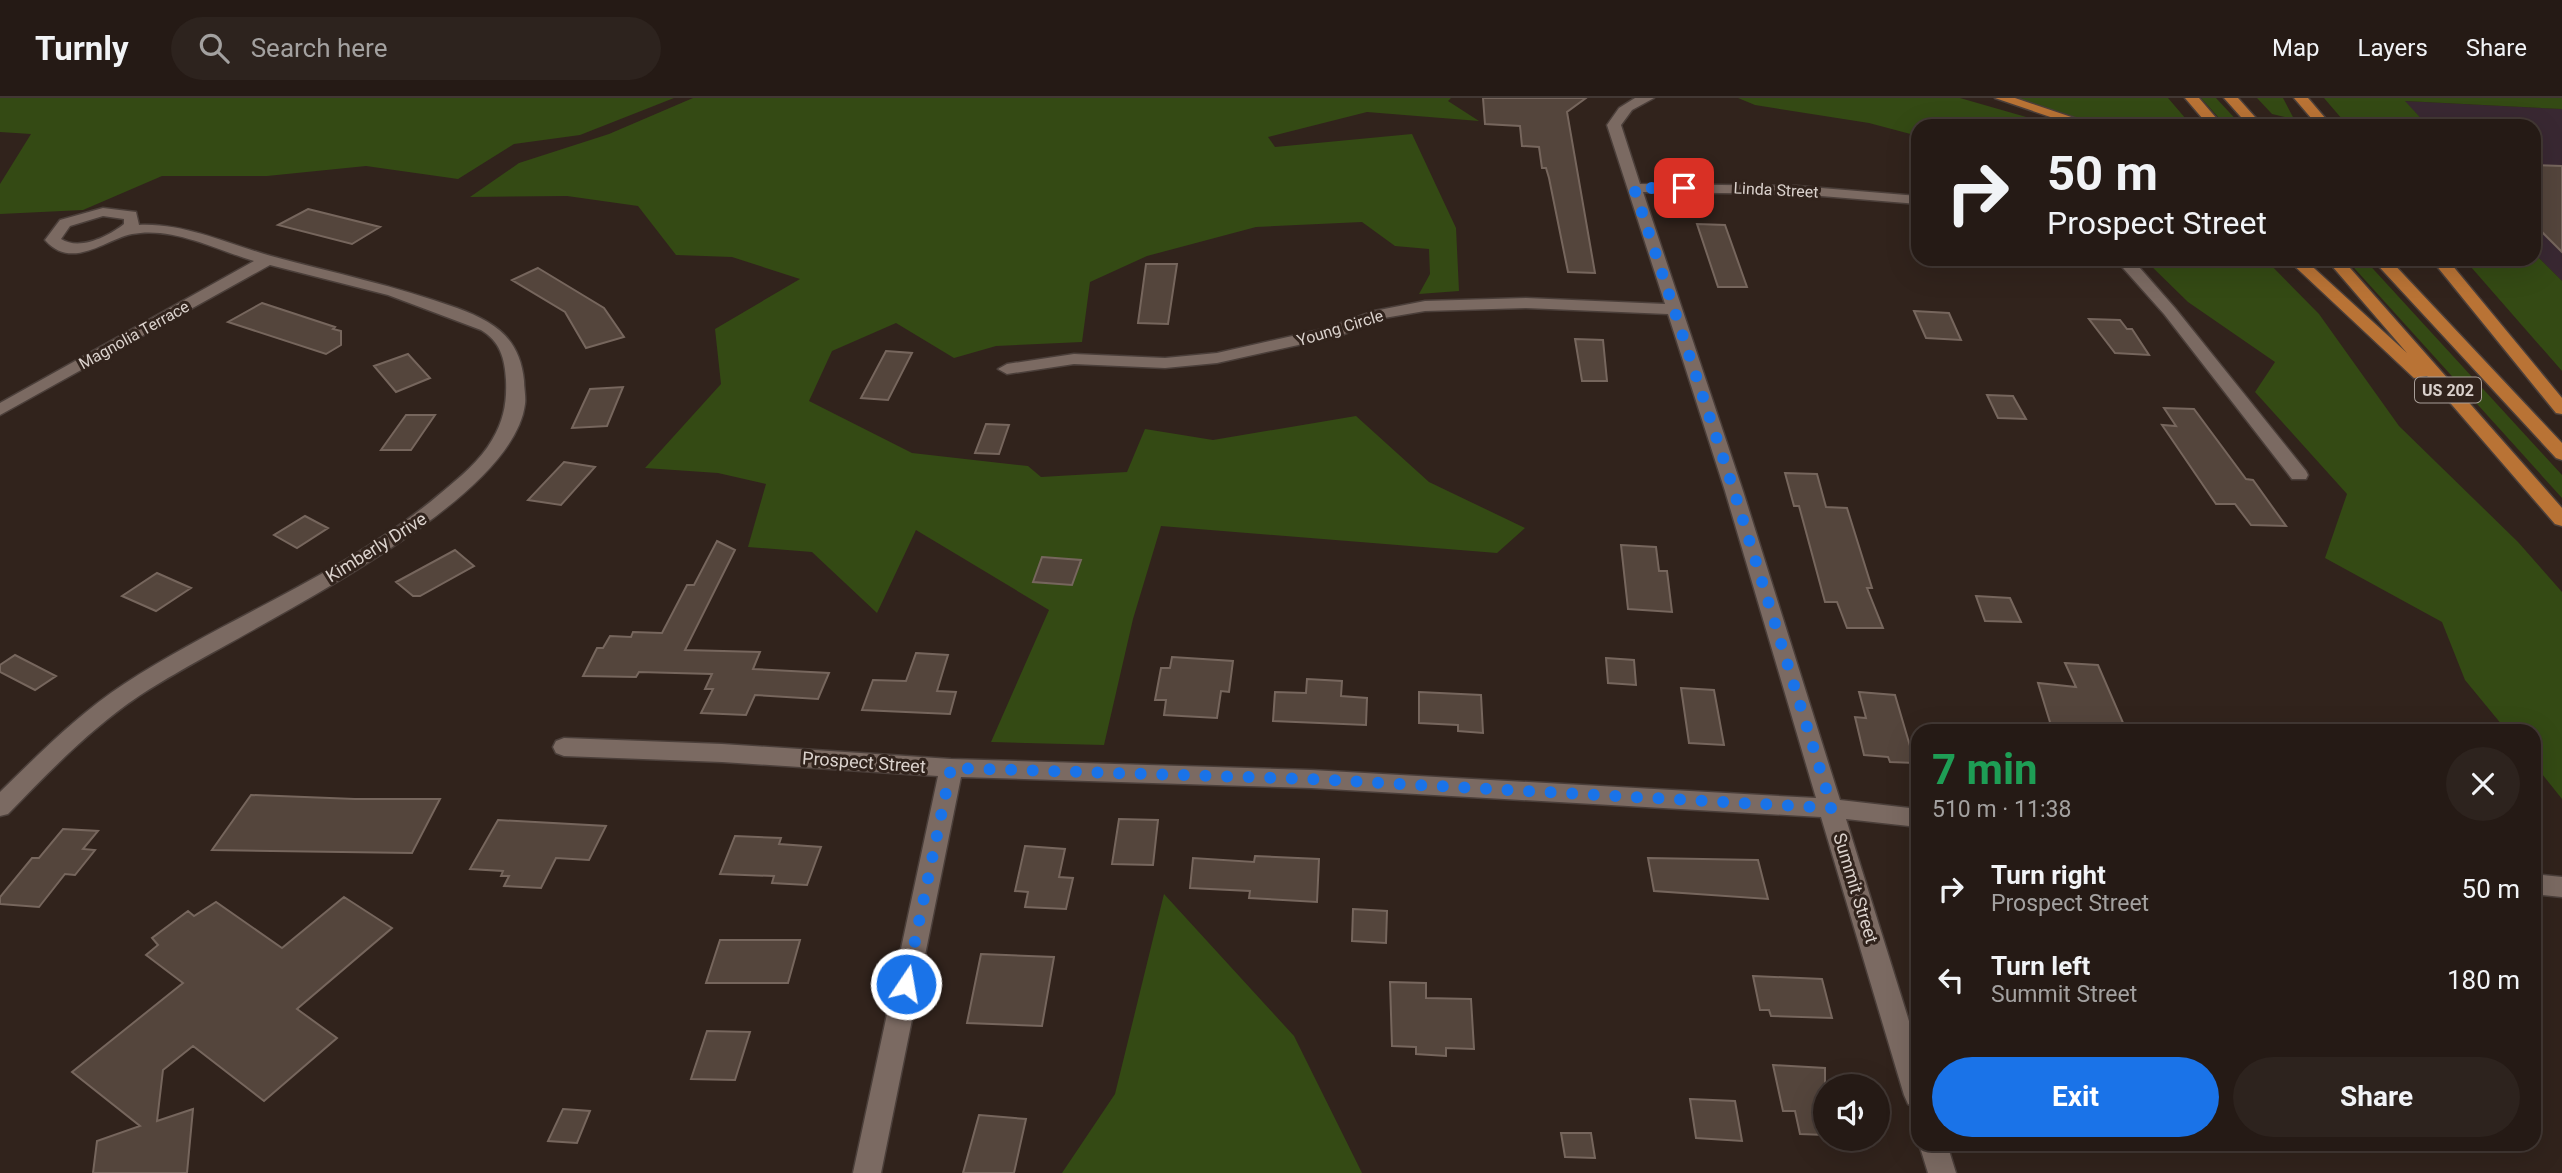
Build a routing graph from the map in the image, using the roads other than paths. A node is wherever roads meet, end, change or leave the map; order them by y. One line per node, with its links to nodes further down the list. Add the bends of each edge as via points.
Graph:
1 (1647, 98): 10 (street, Summit Street, via 1629,105 1614,125)
2 (2002, 98): 6 (main road)
3 (2192, 98): 7 (main road)
4 (2231, 98): 8 (main road)
5 (2301, 98): 9 (main road)
6 (2069, 119)
7 (2210, 119)
8 (2250, 119)
9 (2319, 119)
10 (1634, 188): 11 (street, Linda Street, via 1797,190); 19 (street, Summit Street)
11 (1911, 199)
12 (127, 230): 13 (street, Kimberly Drive, via 176,230)
13 (267, 260): 22 (street, Magnolia Terrace); 29 (street, Kimberly Drive, via 413,297 499,335 520,385 517,406 503,438 473,477 420,522 148,679 86,724)
14 (2130, 266): 25 (street, via 2158,295)
15 (2303, 266): 23 (main road)
16 (2340, 266): 23 (main road, US 202)
17 (2387, 266): 24 (main road, US 202)
18 (2445, 266): 21 (main road)
19 (1675, 309): 20 (street, Young Circle, via 1526,303 1425,306 1217,358 1165,363 1074,359); 30 (street, Summit Street)
20 (1007, 369)
21 (2562, 408)
22 (0, 410)
23 (2481, 427): 26 (main road, US 202)
24 (2562, 454)
25 (2298, 475)
26 (2562, 520)
27 (564, 747): 28 (street, Prospect Street, via 722,752)
28 (951, 768): 30 (street, Prospect Street, via 1311,779); 36 (street)
29 (0, 807)
30 (1832, 808): 31 (street, Prospect Street); 34 (street, Summit Street)
31 (1911, 817)
32 (2541, 885): 33 (street)
33 (2562, 887)
34 (1911, 1072)
35 (1935, 1151): 37 (street)
36 (867, 1173)
37 (1942, 1173)

